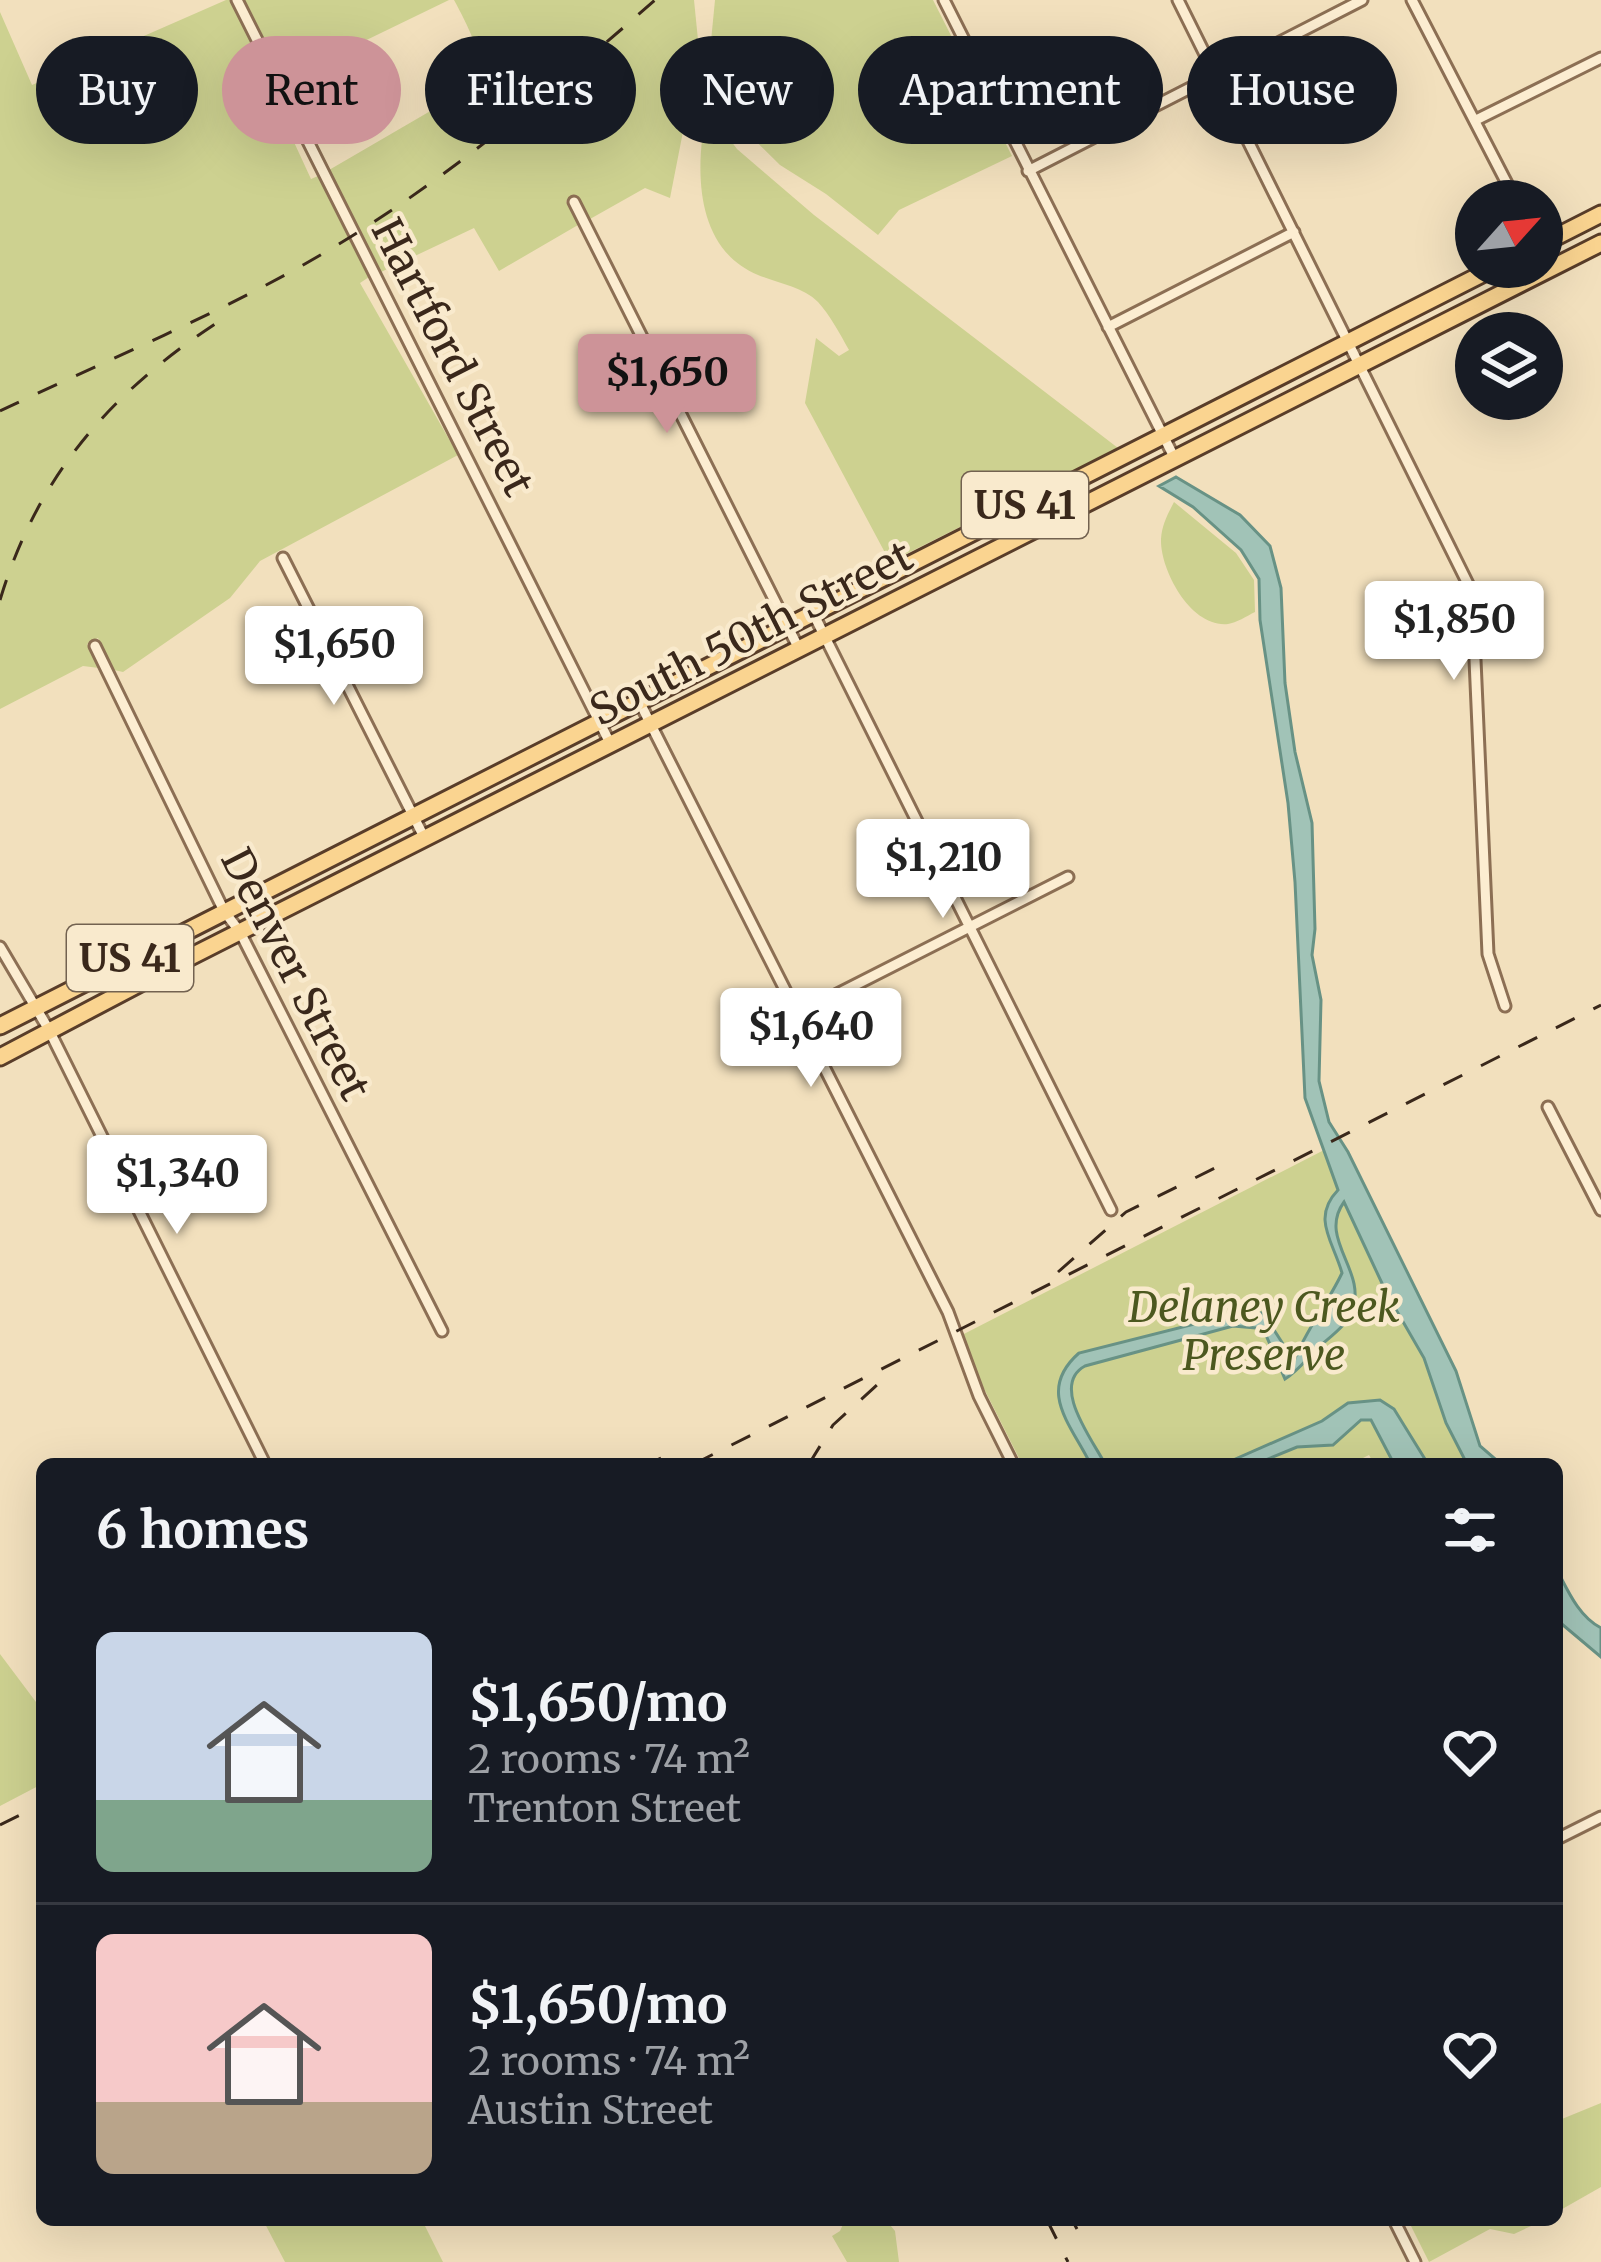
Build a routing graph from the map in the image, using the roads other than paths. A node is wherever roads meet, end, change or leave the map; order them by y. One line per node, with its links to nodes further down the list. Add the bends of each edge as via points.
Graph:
1 (237, 0): 36 (street, Hartford Street)
2 (944, 0): 12 (street)
3 (1178, 0): 6 (street)
4 (1362, 0): 7 (street)
5 (1412, 0): 10 (street)
6 (1196, 36)
7 (1290, 36)
8 (1601, 58): 10 (street)
9 (1187, 88): 12 (street)
10 (1476, 120): 13 (street)
11 (1250, 144): 16 (street)
12 (1028, 171): 22 (street)
13 (1506, 180)
14 (574, 202): 31 (street)
15 (1601, 214): 17 (main road)
16 (1294, 232): 22 (street); 23 (street)
17 (1563, 233)
18 (1601, 243): 19 (main road, South 50th Street / US 41)
19 (1563, 255)
20 (1455, 288): 23 (main road, South 50th Street / US 41)
21 (1498, 288): 24 (main road, South 50th Street / US 41)
22 (1108, 326): 25 (street)
23 (1350, 341): 24 (street); 25 (main road, South 50th Street / US 41)
24 (1362, 364): 26 (main road, South 50th Street / US 41); 47 (street, via 1472,592 1488,954)
25 (1163, 435): 26 (street); 27 (main road, South 50th Street / US 41)
26 (1175, 459): 28 (main road, South 50th Street / US 41)
27 (976, 530): 28 (street); 30 (main road, South 50th Street / US 41)
28 (987, 554): 32 (main road, South 50th Street / US 41)
29 (283, 557): 39 (street)
30 (813, 613): 31 (main road, South 50th Street / US 41); 32 (street)
31 (788, 626): 34 (street); 35 (main road, South 50th Street / US 41)
32 (824, 637): 34 (main road, South 50th Street / US 41); 43 (street)
33 (95, 646): 42 (street, Denver Street)
34 (800, 649): 37 (main road, South 50th Street / US 41)
35 (639, 701): 36 (main road, South 50th Street / US 41); 37 (street)
36 (599, 721): 38 (street, Hartford Street); 39 (main road, South 50th Street / US 41)
37 (650, 724): 38 (main road, South 50th Street / US 41); 48 (street)
38 (610, 745): 40 (main road, South 50th Street / US 41)
39 (413, 815): 40 (street); 42 (main road, South 50th Street / US 41)
40 (425, 838): 44 (main road, South 50th Street / US 41)
41 (1068, 877): 43 (street)
42 (224, 910): 44 (street, Denver Street); 46 (main road, South 50th Street / US 41)
43 (970, 925): 48 (street); 53 (street)
44 (240, 932): 50 (main road, South 50th Street / US 41); 55 (street, Denver Street)
45 (0, 947): 46 (street)
46 (36, 1006): 49 (main road, South 50th Street / US 41); 50 (street)
47 (1505, 1006)
48 (798, 1014): 57 (street, via 947,1312)
49 (0, 1026)
50 (49, 1030): 51 (main road, South 50th Street / US 41); 56 (street)
51 (0, 1057)
52 (1548, 1107): 54 (street)
53 (1111, 1210)
54 (1601, 1210)
55 (442, 1331)
56 (263, 1458)
57 (1010, 1458)
58 (1601, 1816): 59 (street)
59 (1563, 1836)
60 (1397, 2226): 61 (street)
61 (1415, 2262)

